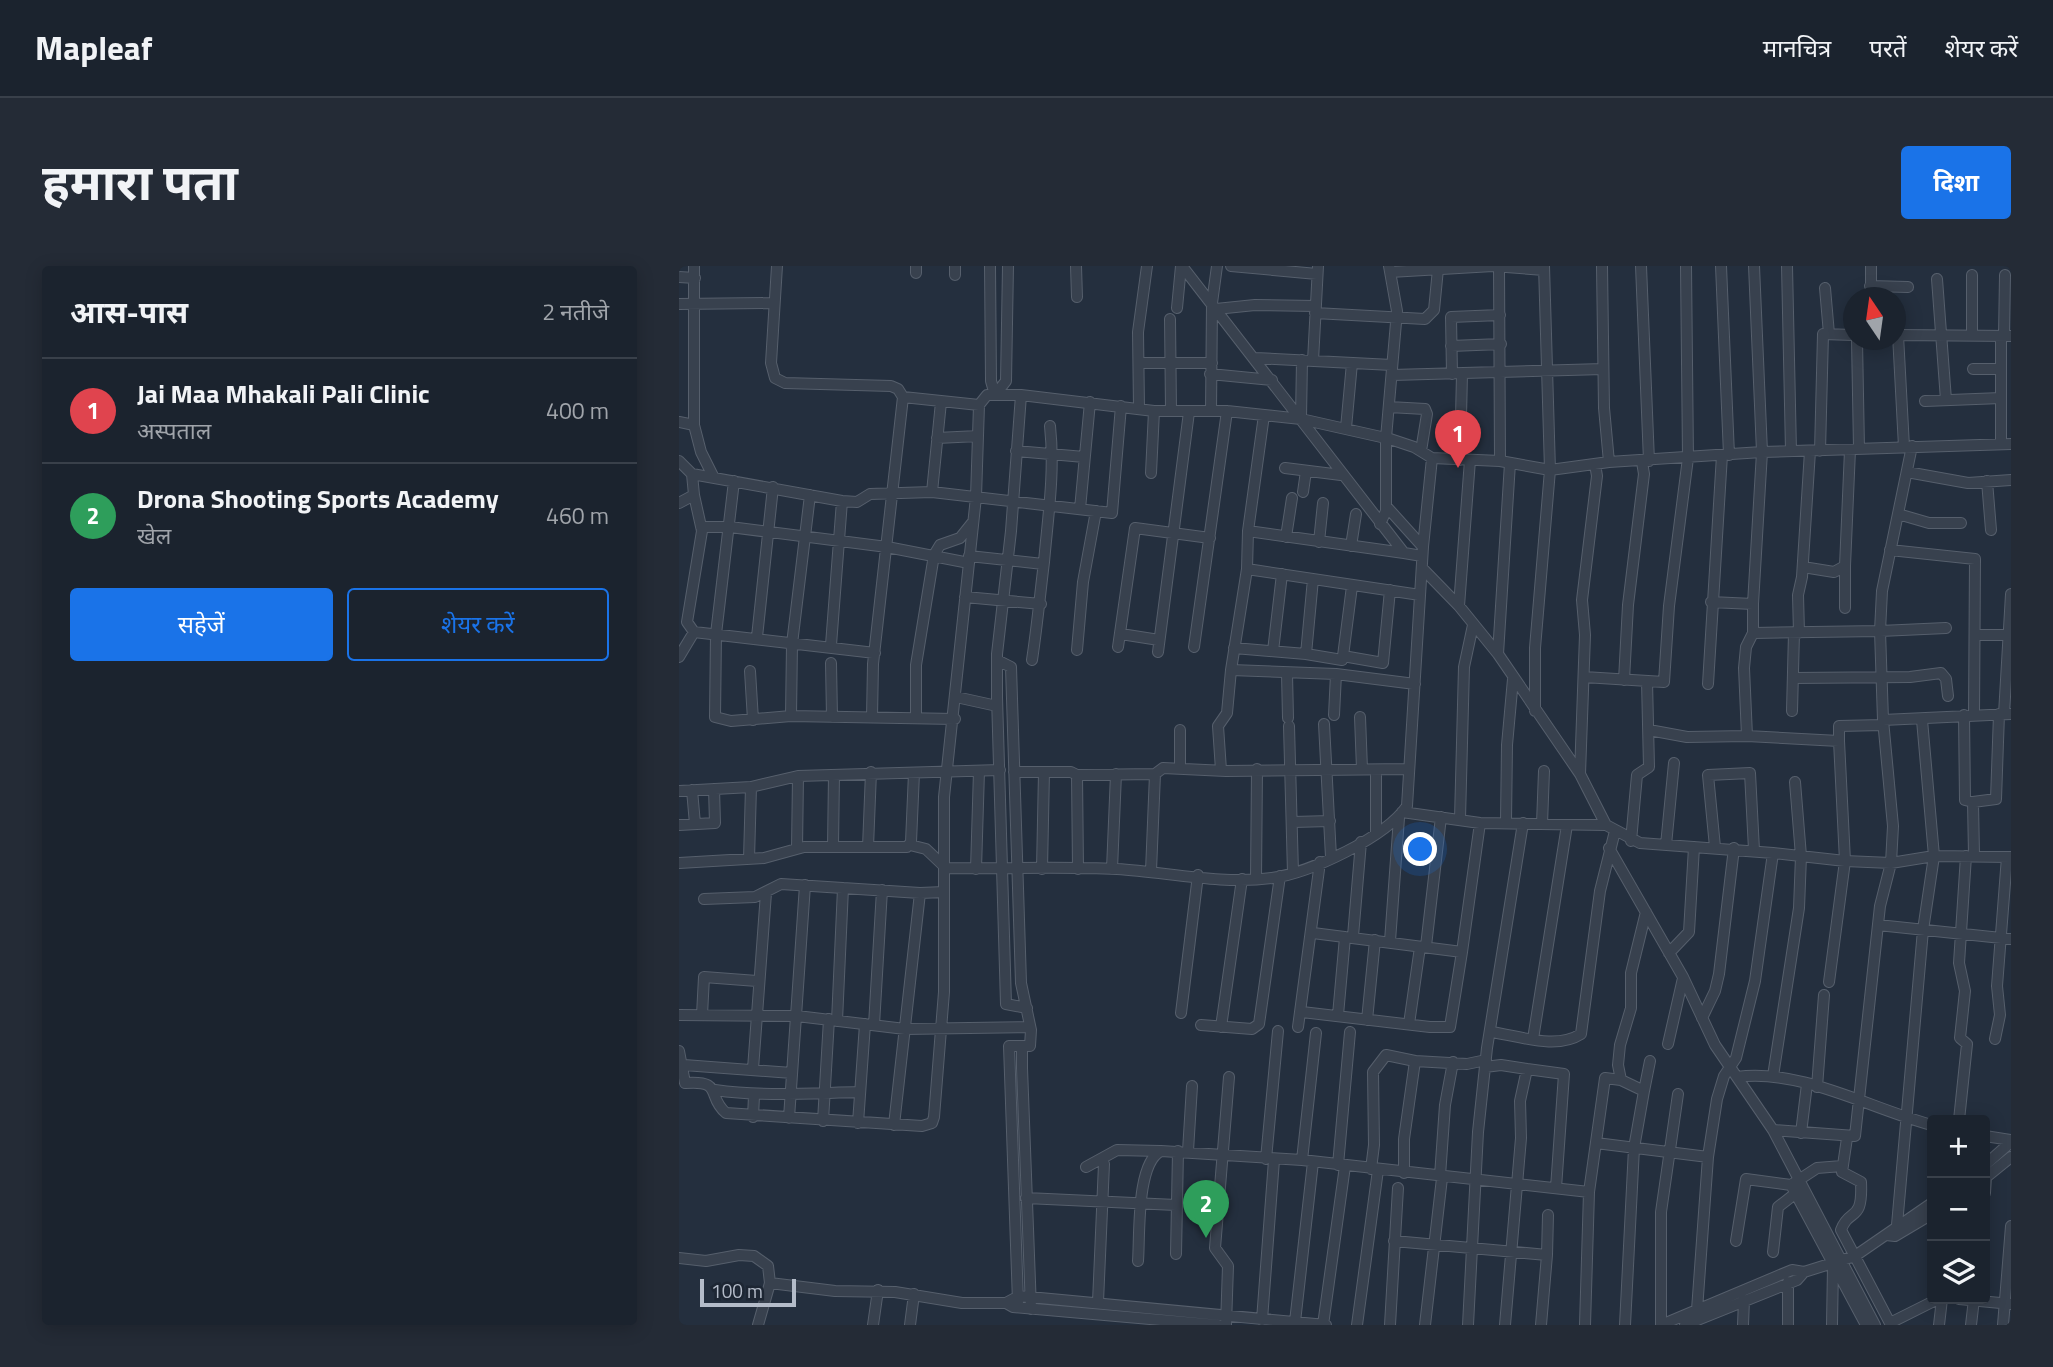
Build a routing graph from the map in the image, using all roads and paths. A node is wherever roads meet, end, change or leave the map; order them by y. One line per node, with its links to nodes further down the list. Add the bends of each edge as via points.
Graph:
1 (694, 266): 27 (street)
2 (777, 266): 34 (street)
3 (991, 266): 67 (street, via 991,381)
4 (1008, 266): 67 (street, via 1006,381)
5 (1076, 266): 32 (street)
6 (1147, 266): 54 (street, via 1138,332)
7 (1182, 266): 36 (street); 37 (street)
8 (1217, 266): 36 (street)
9 (1231, 266): 23 (street)
10 (1486, 266): 18 (street); 19 (street)
11 (1602, 266): 58 (street)
12 (1641, 266): 110 (street)
13 (1686, 266): 105 (street)
14 (1721, 266): 102 (street)
15 (1754, 266): 100 (street)
16 (1787, 266): 98 (street)
17 (1871, 266): 29 (street)
18 (1499, 267): 20 (street); 39 (street)
19 (1439, 268): 22 (street); 41 (street, via 1432,314 1425,319)
20 (1528, 268): 21 (street)
21 (1544, 268): 62 (street)
22 (1390, 269): 41 (street)
23 (1317, 270): 38 (street)
24 (1972, 275): 46 (street)
25 (2005, 275): 47 (street)
26 (679, 278): 27 (street)
27 (695, 278): 33 (street)
28 (1937, 279): 45 (street)
29 (1870, 286): 30 (street)
30 (1908, 287)
31 (1825, 288): 42 (street)
32 (1077, 297)
33 (695, 303): 34 (street); 35 (street); 87 (street)
34 (774, 303): 69 (street, via 771,369 779,382 891,386)
35 (679, 304)
36 (1214, 306): 38 (street); 52 (street); 56 (street)
37 (1177, 308)
38 (1315, 309): 41 (street); 53 (street)
39 (1500, 315): 48 (street); 49 (street, via 1451,317)
40 (1170, 319): 55 (street)
41 (1397, 319): 61 (street)
42 (1829, 334): 43 (street); 99 (street, via 1823,334 1821,347)
43 (1843, 335)
44 (1906, 335): 45 (street)
45 (1943, 336): 46 (street); 71 (street)
46 (1972, 336): 47 (street)
47 (2005, 336): 60 (street)
48 (1501, 344): 49 (street); 63 (street)
49 (1451, 346): 65 (street)
50 (1857, 350): 95 (street)
51 (1898, 350): 94 (street)
52 (1255, 358): 53 (street); 66 (street)
53 (1307, 360): 57 (street); 85 (street)
54 (1140, 363): 55 (street); 78 (street)
55 (1170, 363): 56 (street); 79 (street)
56 (1212, 363): 64 (street)
57 (1352, 363): 61 (street); 89 (street)
58 (1604, 369): 62 (street); 109 (street)
59 (1973, 369): 60 (street)
60 (2001, 369): 70 (street)
61 (1392, 370): 65 (street); 77 (street)
62 (1547, 371): 63 (street); 113 (street)
63 (1501, 373): 65 (street); 108 (street)
64 (1210, 374): 66 (street); 81 (street)
65 (1457, 374): 106 (street)
66 (1272, 380): 85 (street)
67 (995, 395): 68 (street); 75 (street)
68 (1021, 395): 74 (street); 96 (street)
69 (904, 397): 73 (street); 128 (street)
70 (2001, 398): 71 (street); 93 (street)
71 (1947, 400): 72 (street)
72 (1925, 401)
73 (941, 402): 75 (street); 91 (street)
74 (1090, 402): 76 (street); 103 (street)
75 (979, 405): 90 (street)
76 (1121, 405): 78 (street); 138 (street, via 1112,513)
77 (1389, 407): 92 (street); 97 (street, via 1425,409)
78 (1139, 408): 80 (street)
79 (1171, 410): 80 (street); 83 (street)
80 (1154, 411): 116 (street)
81 (1211, 411): 82 (street); 83 (street)
82 (1227, 411): 84 (street); 151 (street)
83 (1189, 412): 149 (street)
84 (1264, 415): 85 (street); 147 (street)
85 (1301, 419): 89 (street); 118 (street)
86 (679, 422): 87 (street)
87 (694, 425): 119 (street)
88 (1050, 426): 101 (street)
89 (1346, 428): 92 (street)
90 (978, 436): 91 (street); 129 (street)
91 (937, 438): 124 (street)
92 (1386, 438): 97 (street); 136 (street)
93 (2006, 444): 94 (street)
94 (1908, 446): 95 (street); 115 (street)
95 (1855, 450): 99 (street); 164 (street)
96 (1016, 451): 101 (street); 131 (street)
97 (1421, 451): 104 (street)
98 (1791, 451): 99 (street); 100 (street)
99 (1815, 451): 165 (street)
100 (1762, 452): 102 (street); 178 (street)
101 (1053, 455): 103 (street); 135 (street)
102 (1726, 455): 105 (street); 176 (street)
103 (1084, 457): 137 (street)
104 (1432, 458): 106 (street); 158 (street)
105 (1688, 458): 110 (street); 220 (street, via 1664,682)
106 (1465, 460): 108 (street); 179 (street)
107 (679, 461): 117 (street)
108 (1505, 462): 113 (street); 205 (street)
109 (1609, 462): 110 (street); 111 (street)
110 (1646, 462): 219 (street, via 1628,605)
111 (1595, 464): 113 (street); 216 (street, via 1582,600)
112 (1285, 468): 114 (street)
113 (1550, 470): 226 (street, via 1535,648)
114 (1306, 471): 118 (street); 125 (street)
115 (1907, 472): 121 (street, via 1953,482); 140 (street)
116 (1151, 473)
117 (692, 474): 119 (street); 126 (street)
118 (1341, 475): 143 (street)
119 (713, 476): 120 (street)
120 (734, 481): 123 (street); 145 (street)
121 (1987, 481): 122 (street); 146 (street)
122 (2011, 481)
123 (773, 487): 127 (street); 148 (street)
124 (932, 492): 128 (street); 129 (street)
125 (1303, 492)
126 (694, 495): 133 (street); 144 (street)
127 (810, 495): 132 (street); 152 (street)
128 (892, 495): 132 (street, via 870,494 857,502); 156 (street)
129 (976, 497): 131 (street); 141 (street)
130 (1292, 498): 150 (street)
131 (1012, 500): 135 (street); 162 (street)
132 (842, 501): 153 (street)
133 (679, 503)
134 (1323, 503): 154 (street)
135 (1051, 505): 137 (street); 163 (street)
136 (1386, 506): 143 (street); 158 (street)
137 (1080, 509): 138 (street)
138 (1096, 511): 200 (street)
139 (1356, 514): 155 (street)
140 (1898, 514): 142 (street, via 1929,523); 157 (street)
141 (974, 521): 160 (street, via 960,538 940,545); 161 (street)
142 (1961, 523)
143 (1380, 524): 159 (street)
144 (701, 527): 145 (street); 181 (street)
145 (730, 527): 148 (street); 189 (street)
146 (1991, 530)
147 (1248, 531): 150 (street); 166 (street)
148 (767, 533): 152 (street); 193 (street)
149 (1173, 533): 151 (street); 190 (street, via 1135,528); 194 (street)
150 (1286, 537): 154 (street)
151 (1210, 538): 197 (street)
152 (806, 539): 153 (street); 195 (street)
153 (837, 542): 156 (street); 196 (street)
154 (1319, 542): 155 (street)
155 (1351, 546): 159 (street)
156 (887, 547): 160 (street); 203 (street)
157 (1890, 550): 186 (street); 191 (street, via 1975,559)
158 (1423, 551): 159 (street); 167 (street)
159 (1403, 553)
160 (934, 555): 161 (street); 234 (street, via 916,665)
161 (969, 560): 162 (street); 174 (street)
162 (1008, 561): 163 (street); 175 (street)
163 (1043, 564): 177 (street)
164 (1845, 566): 165 (street, via 1834,572); 180 (street)
165 (1803, 567): 188 (street)
166 (1247, 569): 168 (street); 199 (street)
167 (1423, 569): 173 (street); 179 (street)
168 (1282, 575): 169 (street); 201 (street)
169 (1313, 579): 170 (street); 204 (street)
170 (1352, 586): 171 (street); 206 (street)
171 (1390, 590): 173 (street); 206 (street, via 1383,663)
172 (2011, 594): 182 (street)
173 (1420, 595): 221 (street)
174 (965, 597): 175 (street); 224 (street)
175 (1002, 601): 177 (street); 208 (street)
176 (1711, 602): 178 (street); 222 (street)
177 (1041, 604): 209 (street)
178 (1753, 604): 187 (street)
179 (1459, 606): 183 (street)
180 (1846, 608)
181 (683, 621): 185 (street)
182 (2010, 622): 192 (street)
183 (1473, 625): 205 (street); 276 (street, via 1464,667)
184 (1946, 628): 186 (street)
185 (694, 632): 189 (street); 207 (street)
186 (1880, 632): 188 (street); 215 (street)
187 (1752, 633): 188 (street); 243 (street, via 1744,668)
188 (1797, 633): 217 (street)
189 (716, 634): 193 (street); 237 (street, via 715,717)
190 (1121, 634): 194 (street); 198 (street)
191 (1976, 635): 192 (street); 230 (street)
192 (2007, 635): 228 (street)
193 (757, 637): 195 (street)
194 (1159, 640): 202 (street)
195 (792, 644): 196 (street); 231 (street)
196 (831, 645): 203 (street)
197 (1194, 647)
198 (1118, 648)
199 (1234, 648): 201 (street); 211 (street)
200 (1077, 650)
201 (1273, 651): 204 (street)
202 (1158, 652)
203 (875, 653): 233 (street)
204 (1306, 654): 206 (street, via 1342,660)
205 (1498, 654): 218 (street)
206 (1343, 656)
207 (679, 657)
208 (997, 660): 225 (street); 259 (street, via 1011,667)
209 (1032, 660)
210 (831, 663): 232 (street)
211 (1231, 670): 213 (street); 251 (street, via 1227,713 1218,726)
212 (750, 671): 237 (street)
213 (1287, 674): 214 (street); 254 (street)
214 (1336, 674): 221 (street); 229 (street)
215 (1882, 675): 217 (street); 223 (street, via 1941,673 1947,679); 239 (street)
216 (1584, 677): 219 (street); 263 (street)
217 (1793, 678): 227 (street)
218 (1513, 679): 226 (street); 278 (street)
219 (1624, 680): 220 (street)
220 (1647, 681): 242 (street)
221 (1415, 684): 249 (street)
222 (1708, 684)
223 (1948, 696)
224 (956, 697): 225 (street); 236 (street)
225 (997, 706): 250 (street)
226 (1535, 711): 263 (street)
227 (1793, 711)
228 (2005, 714): 230 (street); 273 (street, via 1996,799)
229 (1334, 715)
230 (1969, 715): 238 (street); 273 (street, via 1965,800)
231 (790, 716): 232 (street); 237 (street)
232 (832, 717): 233 (street)
233 (873, 717): 234 (street)
234 (916, 717): 236 (street)
235 (1360, 717): 248 (street)
236 (955, 719): 258 (street)
237 (753, 720)
238 (1922, 720): 239 (street); 303 (street)
239 (1883, 722): 244 (street, via 1839,726); 310 (street, via 1893,826)
240 (1324, 724): 252 (street)
241 (1180, 730): 246 (street)
242 (1649, 730): 243 (street, via 1687,737); 288 (street, via 1649,767 1637,775)
243 (1747, 736): 244 (street)
244 (1839, 741): 307 (street)
245 (1674, 763): 291 (street)
246 (1180, 768): 251 (street); 262 (street, via 1163,768)
247 (1257, 769): 251 (street); 254 (street); 322 (street)
248 (1362, 769): 252 (street); 255 (street)
249 (1408, 769): 255 (street); 274 (street, via 1407,806)
250 (1000, 770): 253 (street); 316 (street)
251 (1221, 770)
252 (1327, 770): 254 (street); 277 (street)
253 (979, 771): 258 (street); 312 (street)
254 (1292, 771): 279 (street)
255 (1376, 771): 287 (street)
256 (1544, 771): 283 (street)
257 (871, 772): 261 (street); 264 (street); 293 (street)
258 (946, 772): 261 (street); 311 (street)
259 (1014, 772): 260 (street); 317 (street)
260 (1044, 772): 265 (street); 313 (street)
261 (914, 773): 290 (street)
262 (1155, 774): 266 (street); 318 (street)
263 (1580, 774): 286 (street)
264 (834, 775): 267 (street); 292 (street)
265 (1077, 775): 266 (street); 314 (street)
266 (1116, 775): 315 (street)
267 (798, 776): 269 (street); 297 (street)
268 (1795, 782): 302 (street)
269 (751, 787): 270 (street); 306 (street)
270 (714, 789): 271 (street); 282 (street, via 717,821)
271 (692, 790): 272 (street); 282 (street)
272 (679, 791)
273 (1973, 802): 301 (street)
274 (1401, 815): 275 (street); 287 (street); 339 (street)
275 (1441, 817): 276 (street); 340 (street)
276 (1460, 820): 280 (street)
277 (1330, 821): 279 (street); 304 (street)
278 (1506, 821): 280 (street); 281 (street)
279 (1293, 822): 319 (street)
280 (1480, 823): 341 (street)
281 (1523, 823): 283 (street); 368 (street)
282 (695, 824): 284 (street)
283 (1542, 824): 285 (street)
284 (679, 825)
285 (1567, 825): 286 (street); 370 (street)
286 (1611, 828): 288 (street); 296 (street)
287 (1376, 833): 289 (street)
288 (1631, 841): 291 (street)
289 (1361, 842): 304 (street); 336 (street)
290 (910, 845): 293 (street, via 903,849); 311 (street, via 926,849)
291 (1666, 845): 294 (street)
292 (833, 847): 293 (street); 297 (street)
293 (867, 847)
294 (1694, 847): 295 (street); 342 (street, via 1689,932)
295 (1715, 847): 298 (street); 299 (street, via 1708,775 1750,773)
296 (1609, 848): 331 (street); 370 (street, via 1581,1034 1570,1041)
297 (797, 849): 306 (street)
298 (1734, 849): 299 (street); 355 (street, via 1719,974)
299 (1754, 850): 300 (street)
300 (1773, 853): 302 (street); 383 (street, via 1755,981)
301 (1970, 855): 303 (street); 305 (street); 335 (street)
302 (1801, 856): 307 (street); 384 (street, via 1799,908)
303 (1934, 856): 310 (street); 333 (street)
304 (1331, 857): 308 (street)
305 (2009, 857): 337 (street)
306 (749, 859): 309 (street)
307 (1845, 861): 310 (street); 345 (street)
308 (1320, 862): 319 (street); 334 (street)
309 (679, 863)
310 (1891, 863): 332 (street)
311 (946, 868): 312 (street); 327 (street)
312 (976, 869): 316 (street)
313 (1042, 869): 314 (street); 317 (street)
314 (1078, 869): 315 (street)
315 (1112, 869): 318 (street)
316 (1002, 870): 317 (street); 347 (street, via 1006,1004)
317 (1017, 870): 347 (street, via 1021,983)
318 (1151, 872): 320 (street)
319 (1293, 873): 321 (street)
320 (1198, 875): 323 (street); 349 (street)
321 (1280, 876): 322 (street); 362 (street, via 1259,1024 1252,1029)
322 (1256, 878): 323 (street)
323 (1242, 879): 362 (street)
324 (805, 885): 325 (street); 328 (street, via 775,884); 354 (street)
325 (843, 888): 326 (street); 356 (street)
326 (883, 890): 329 (street); 358 (street)
327 (944, 892): 329 (street); 365 (street, via 944,992)
328 (766, 893): 330 (street); 344 (street)
329 (920, 894): 364 (street)
330 (704, 899)
331 (1646, 912): 342 (street); 386 (street, via 1620,1045)
332 (1878, 925): 333 (street); 396 (street)
333 (1923, 930): 335 (street); 400 (street)
334 (1313, 933): 336 (street); 348 (street)
335 (1961, 934): 337 (street); 397 (street, via 1959,963 1965,991 1960,1038 1967,1044)
336 (1349, 936): 338 (street); 353 (street)
337 (2007, 938): 371 (street, via 1997,986 2000,1014)
338 (1375, 940): 339 (street); 357 (street)
339 (1390, 941): 340 (street)
340 (1423, 947): 341 (street); 359 (street)
341 (1462, 952): 359 (street, via 1450,1027)
342 (1669, 953): 343 (street)
343 (1683, 977): 355 (street); 372 (street)
344 (757, 981): 351 (street); 352 (street, via 704,977)
345 (1829, 982)
346 (1824, 995): 388 (street)
347 (1027, 1008): 361 (street)
348 (1302, 1012): 353 (street); 363 (street)
349 (1181, 1013)
350 (679, 1014): 352 (street)
351 (755, 1014): 352 (street); 354 (street); 380 (street)
352 (702, 1015)
353 (1338, 1015): 357 (street)
354 (797, 1016): 356 (street); 382 (street)
355 (1702, 1018): 383 (street)
356 (833, 1020): 358 (street); 393 (street)
357 (1367, 1020): 359 (street)
358 (870, 1024): 364 (street); 392 (street)
359 (1409, 1024)
360 (1201, 1025): 362 (street)
361 (1030, 1027): 365 (street); 373 (street, via 1030,1046)
362 (1221, 1027)
363 (1298, 1027)
364 (905, 1029): 365 (street); 404 (street)
365 (939, 1030): 404 (street, via 932,1123)
366 (1278, 1031): 418 (street)
367 (1349, 1032): 422 (street)
368 (1491, 1032): 370 (street); 378 (street)
369 (1316, 1033): 419 (street)
370 (1533, 1038)
371 (1995, 1039)
372 (1668, 1044)
373 (1022, 1046): 435 (street); 462 (street, via 1009,1046)
374 (679, 1051): 379 (street)
375 (1415, 1061): 377 (street); 425 (street, via 1386,1055 1373,1072); 426 (street)
376 (1650, 1061): 390 (street)
377 (1453, 1062): 378 (street); 428 (street)
378 (1486, 1063): 381 (street); 429 (street)
379 (684, 1065): 380 (street); 389 (street, via 685,1083 707,1083)
380 (753, 1069): 382 (street)
381 (1527, 1069): 430 (street, via 1520,1101); 433 (street, via 1564,1074)
382 (792, 1073): 391 (street)
383 (1734, 1073): 384 (street); 405 (street); 416 (street, via 1724,1076)
384 (1773, 1076): 388 (street)
385 (1229, 1077): 415 (street)
386 (1621, 1080): 390 (street); 410 (street, via 1605,1078)
387 (1192, 1086): 413 (street)
388 (1812, 1086): 396 (street); 406 (street)
389 (715, 1090): 395 (street); 398 (street, via 720,1109)
390 (1644, 1091): 411 (street)
391 (790, 1092): 393 (street); 395 (street); 399 (street)
392 (860, 1092): 393 (street); 402 (street)
393 (824, 1093): 401 (street)
394 (1678, 1094): 414 (street)
395 (754, 1096): 398 (street)
396 (1859, 1102): 400 (street); 408 (street, via 1855,1136)
397 (1960, 1115)
398 (753, 1117): 399 (street)
399 (789, 1118): 401 (street)
400 (1906, 1118): 403 (street); 442 (street)
401 (823, 1121): 402 (street)
402 (858, 1123): 404 (street)
403 (1927, 1124)
404 (894, 1125)
405 (1773, 1130): 406 (street); 431 (street)
406 (1801, 1133): 408 (street)
407 (1990, 1137): 409 (street)
408 (1847, 1138): 423 (street)
409 (2011, 1141): 420 (street)
410 (1596, 1143): 411 (street); 434 (street)
411 (1634, 1148): 414 (street); 492 (street)
412 (1161, 1151): 413 (street); 424 (street, via 1117,1150); 437 (street, via 1147,1165)
413 (1183, 1151): 415 (street); 438 (street)
414 (1669, 1152): 416 (street); 493 (street, via 1661,1212)
415 (1223, 1154): 418 (street); 475 (street, via 1215,1248 1228,1266)
416 (1708, 1157): 473 (street)
417 (2011, 1157): 427 (street)
418 (1270, 1159): 419 (street); 476 (street)
419 (1308, 1161): 422 (street); 477 (street)
420 (1990, 1161)
421 (1104, 1164): 436 (street)
422 (1341, 1166): 425 (street); 484 (street)
423 (1842, 1166): 431 (street, via 1817,1168); 453 (street, via 1842,1172 1861,1182 1860,1209 1841,1230)
424 (1086, 1167)
425 (1374, 1170): 426 (street); 485 (street)
426 (1404, 1173): 428 (street)
427 (1990, 1173)
428 (1441, 1177): 429 (street); 447 (street)
429 (1477, 1181): 430 (street); 448 (street)
430 (1517, 1183): 433 (street); 449 (street)
431 (1796, 1186): 446 (street, via 1746,1179); 450 (street, via 1778,1207); 456 (street)
432 (1398, 1188): 445 (street)
433 (1556, 1188): 434 (street)
434 (1589, 1192): 491 (street)
435 (1026, 1198): 436 (street); 467 (street)
436 (1102, 1203): 437 (street); 464 (street)
437 (1141, 1204): 438 (street); 455 (street)
438 (1176, 1205): 451 (street)
439 (1927, 1206): 442 (street)
440 (1548, 1215): 452 (street)
441 (1927, 1216): 444 (street, via 1895,1236)
442 (1897, 1224): 444 (street)
443 (2011, 1226): 471 (street)
444 (1886, 1235): 453 (street)
445 (1394, 1241): 447 (street); 486 (street)
446 (1737, 1241)
447 (1434, 1245): 448 (street); 487 (street)
448 (1471, 1247): 449 (street); 488 (street)
449 (1509, 1251): 452 (street); 489 (street)
450 (1773, 1252)
451 (1176, 1254)
452 (1547, 1255): 490 (street)
453 (1855, 1256): 456 (street); 479 (street)
454 (679, 1258): 459 (street, via 706,1261 754,1256 768,1266)
455 (1138, 1261)
456 (1838, 1262): 457 (street); 497 (street); 498 (street); 499 (street)
457 (1804, 1272): 458 (street); 473 (street, via 1792,1270)
458 (1788, 1282): 463 (street); 496 (street)
459 (770, 1283): 460 (street, via 835,1291); 480 (street)
460 (878, 1290): 461 (street); 481 (street)
461 (915, 1294): 466 (street, via 936,1301); 482 (street)
462 (1019, 1296): 466 (street); 467 (street); 472 (street)
463 (1744, 1300): 473 (street); 495 (street)
464 (1098, 1302): 467 (street); 475 (street)
465 (1990, 1302): 471 (street)
466 (1006, 1303): 472 (street)
467 (1031, 1303): 472 (street); 474 (street)
468 (1930, 1304): 479 (street)
469 (1940, 1304): 500 (street)
470 (1974, 1304): 501 (street)
471 (2008, 1304): 502 (street)
472 (1017, 1307)
473 (1701, 1317): 493 (street); 494 (street)
474 (1115, 1320): 478 (street)
475 (1226, 1320): 476 (street)
476 (1262, 1320): 477 (street)
477 (1295, 1322): 484 (street)
478 (1178, 1323): 483 (street)
479 (1890, 1324)
480 (758, 1325)
481 (873, 1325)
482 (910, 1325)
483 (1218, 1325)
484 (1325, 1325)
485 (1357, 1325)
486 (1390, 1325)
487 (1425, 1325)
488 (1468, 1325)
489 (1505, 1325)
490 (1541, 1325)
491 (1585, 1325)
492 (1625, 1325)
493 (1661, 1325)
494 (1685, 1325)
495 (1743, 1325)
496 (1788, 1325)
497 (1832, 1325)
498 (1866, 1325)
499 (1875, 1325)
500 (1939, 1325)
501 (1971, 1325)
502 (2003, 1325)

